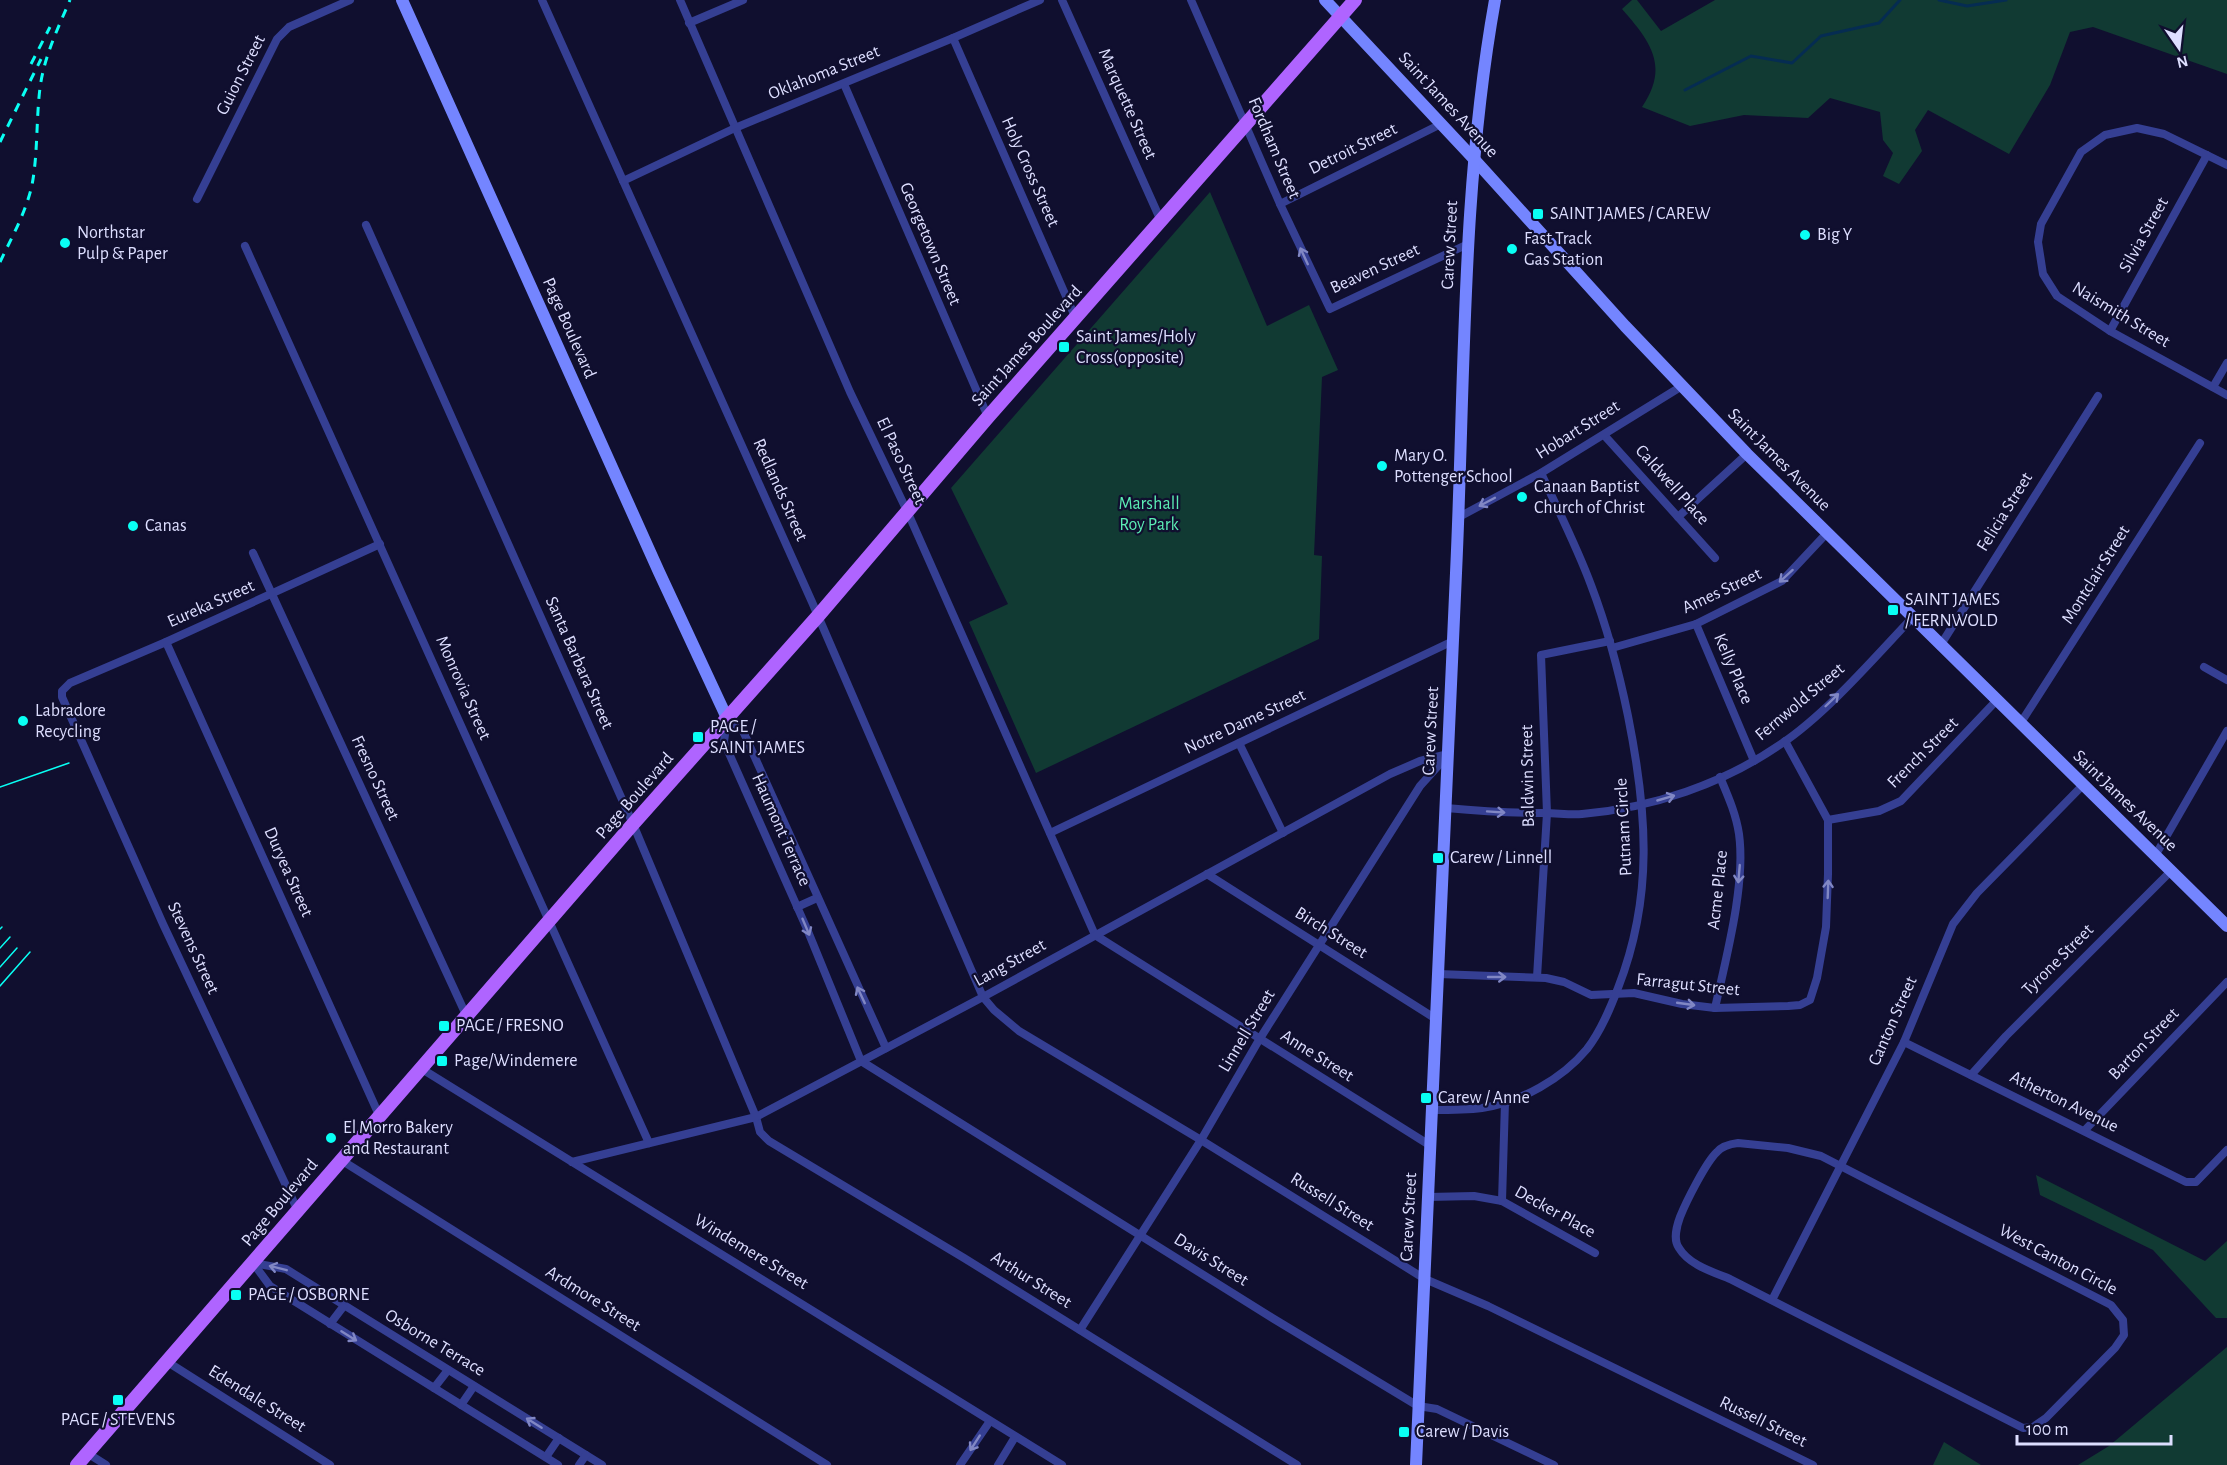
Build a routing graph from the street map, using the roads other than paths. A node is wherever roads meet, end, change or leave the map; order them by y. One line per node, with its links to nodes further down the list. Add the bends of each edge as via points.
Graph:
1 (350, 0): 23 (street, Guion Street, via 289,27 277,39)
2 (402, 0): 62 (street, Page Boulevard)
3 (542, 0): 22 (street, Redlands Street)
4 (680, 0): 13 (street, El Paso Street)
5 (743, 0): 13 (street)
6 (1040, 0): 14 (street, Oklahoma Street)
7 (1062, 0): 25 (street, Marquette Street)
8 (1191, 0): 16 (street, Fordham Street)
9 (1325, 0): 12 (street, Saint James Avenue)
10 (1355, 0): 12 (main road, Saint James Boulevard)
11 (1495, 0): 20 (street, Carew Street)
12 (1340, 17): 16 (main road, Saint James Boulevard); 17 (street, Saint James Avenue)
13 (689, 23): 18 (street, El Paso Street)
14 (953, 38): 15 (street, Oklahoma Street); 30 (street, Holy Cross Street)
15 (844, 84): 18 (street, Oklahoma Street); 37 (street, Georgetown Street)
16 (1246, 124): 24 (street, Fordham Street); 25 (main road, Saint James Boulevard)
17 (1442, 124): 20 (street, Saint James Avenue); 24 (street, Detroit Street)
18 (735, 128): 22 (street, Oklahoma Street); 42 (street, El Paso Street, via 850,392)
19 (2207, 155): 21 (street, Naismith Street); 31 (street, Silvia Street); 31 (street, Naismith Street, via 2164,134 2137,128 2104,135 2081,152 2075,162 2041,224 2038,242 2043,274 2057,296)
20 (1473, 158): 27 (street, Carew Street); 33 (street, Saint James Avenue)
21 (2227, 165)
22 (623, 180): 50 (street, Redlands Street)
23 (197, 200)
24 (1280, 204): 29 (street, Fordham Street, one-way to 24)
25 (1161, 221): 30 (main road, Saint James Boulevard)
26 (366, 225): 75 (street, Santa Barbara Street)
27 (1468, 244): 29 (street, Beaven Street); 43 (street, Carew Street)
28 (245, 246): 46 (street, Monrovia Street)
29 (1330, 309)
30 (1076, 319): 37 (main road, Saint James Boulevard)
31 (2110, 331): 34 (street, Naismith Street)
32 (2227, 363): 34 (street)
33 (1682, 386): 38 (street, Hobart Street); 40 (street, Saint James Avenue)
34 (2213, 387): 35 (street, Naismith Street)
35 (2227, 395)
36 (2098, 396): 56 (street, Felicia Street)
37 (988, 417): 42 (main road, Saint James Boulevard)
38 (1604, 435): 41 (street, Hobart Street); 44 (street, Caldwell Place)
39 (2200, 443): 63 (street, Montclair Street)
40 (1747, 454): 44 (street); 45 (street, Saint James Avenue)
41 (1541, 473): 43 (street, Hobart Street, one-way to 43); 55 (street, Putnam Circle, via 1591,584)
42 (908, 513): 50 (main road, Saint James Boulevard); 76 (street, El Paso Street)
43 (1459, 517): 53 (street, Carew Street)
44 (1678, 517): 48 (street, Caldwell Place)
45 (1826, 534): 51 (street, Saint James Avenue); 52 (street, Ames Street, one-way to 52, via 1784,580)
46 (380, 544): 49 (street, Eureka Street); 83 (street, Monrovia Street)
47 (253, 553): 49 (street, Fresno Street)
48 (1715, 558)
49 (273, 594): 54 (street, Eureka Street); 93 (street, Fresno Street)
50 (818, 616): 62 (main road, Saint James Boulevard); 91 (street, Redlands Street)
51 (1912, 618): 56 (street, Saint James Avenue); 65 (street, Fernwold Street, one-way to 51, via 1867,666)
52 (1696, 624): 55 (street, Ames Street); 68 (street, Kelly Place)
53 (1453, 641): 66 (street, Notre Dame Street); 67 (street, Carew Street)
54 (166, 642): 60 (street, Eureka Street, via 70,683); 103 (street, Duryea Street)
55 (1611, 644): 59 (street, Ames Street, via 1541,655); 71 (street, Putnam Circle)
56 (1940, 646): 61 (street, Saint James Avenue)
57 (2204, 667): 58 (street)
58 (2227, 680)
59 (1542, 681): 73 (street, Baldwin Street)
60 (62, 697): 115 (street, Stevens Street)
61 (1996, 701): 63 (street, Saint James Avenue); 74 (street, French Street, via 1901,801 1879,811)
62 (727, 718): 75 (main road, Page Boulevard); 81 (street, Haumont Terrace, via 743,731); 82 (street, Haumont Terrace, via 724,742)
63 (2020, 724): 70 (street, Saint James Avenue)
64 (2227, 731): 78 (street)
65 (1785, 741): 68 (street, Fernwold Street); 74 (street)
66 (1239, 743): 76 (street, Notre Dame Street); 77 (street)
67 (1448, 754): 72 (street, Carew Street); 77 (street, Lang Street, via 1390,774); 86 (street, Linnell Street, via 1420,786)
68 (1754, 761): 69 (street, Fernwold Street)
69 (1720, 777): 71 (street, Fernwold Street, one-way to 69); 92 (street, Acme Place, one-way to 92, via 1736,816 1740,858 1735,909)
70 (2083, 785): 78 (street, Saint James Avenue); 96 (street, Canton Street, via 1977,892 1953,924)
71 (1643, 805): 73 (street, Fernwold Street, via 1581,814); 90 (street, Putnam Circle, via 1644,876 1640,911)
72 (1446, 808): 73 (street, Fernwold Street, one-way to 73); 87 (street, Carew Street)
73 (1547, 813): 88 (street, Baldwin Street)
74 (1828, 820): 92 (street, Farragut Street, one-way to 74, via 1800,1005 1810,1000 1823,947)
75 (633, 824): 83 (main road, Page Boulevard); 104 (street, Santa Barbara Street)
76 (1050, 833): 85 (street, El Paso Street)
77 (1283, 833): 80 (street, Lang Street)
78 (2155, 856): 79 (street, Saint James Avenue)
79 (2171, 871): 84 (street, Saint James Avenue); 100 (street, Tyrone Street)
80 (1207, 874): 85 (street, Lang Street); 86 (street, Birch Street)
81 (817, 898): 82 (street); 97 (street, Haumont Terrace, one-way to 81)
82 (797, 908): 98 (street, Haumont Terrace, one-way to 98)
83 (549, 922): 93 (main road, Page Boulevard); 107 (street, Monrovia Street)
84 (2227, 926)
85 (1095, 935): 91 (street, Lang Street); 95 (street, Anne Street)
86 (1319, 945): 94 (street, Birch Street); 95 (street, Linnell Street)
87 (1438, 974): 88 (street, Farragut Street, one-way to 88); 94 (street, Carew Street)
88 (1537, 977): 90 (street, Farragut Street, via 1556,979 1591,995)
89 (2227, 982): 105 (street, Barton Street)
90 (1615, 995): 92 (street, Farragut Street, one-way to 92, via 1634,993); 101 (street, Putnam Circle, via 1601,1028 1572,1064 1537,1088)
91 (983, 997): 97 (street, Lang Street); 106 (street, Russell Street, via 1019,1030)
92 (1715, 1008)
93 (467, 1017): 99 (main road, Page Boulevard)
94 (1436, 1019): 102 (street, Carew Street)
95 (1259, 1040): 106 (street, Linnell Street); 108 (street, Anne Street)
96 (1904, 1042): 100 (street, Atherton Avenue); 112 (street, Canton Street)
97 (886, 1048): 98 (street, Lang Street)
98 (861, 1061): 104 (street, Lang Street); 116 (street, Davis Street)
99 (422, 1069): 103 (main road, Page Boulevard); 111 (street, Windemere Street)
100 (1971, 1075): 105 (street, Atherton Avenue)
101 (1505, 1102): 102 (street, Putnam Circle); 114 (street)
102 (1432, 1110): 108 (street, Carew Street)
103 (379, 1115): 110 (main road, Page Boulevard)
104 (756, 1117): 107 (street, Lang Street); 123 (street, Arthur Street, via 760,1132 770,1141)
105 (2085, 1130): 109 (street, Atherton Avenue, via 2186,1182 2196,1182)
106 (1202, 1140): 116 (street, Linnell Street); 119 (street, Russell Street)
107 (649, 1143): 111 (street, Lang Street)
108 (1431, 1146): 113 (street, Carew Street)
109 (2227, 1150)
110 (341, 1160): 115 (main road, Page Boulevard); 143 (street, Ardmore Street)
111 (572, 1162): 130 (street, Windemere Street)
112 (1840, 1166): 120 (street, Canton Street); 120 (street, via 1821,1156 1788,1148 1730,1144 1711,1159 1680,1217 1676,1237 1684,1255); 120 (street, West Canton Circle, via 2111,1305 2123,1320 2124,1335 2046,1418 2033,1427 2023,1428)
113 (1428, 1197): 114 (street, Decker Place, via 1474,1196); 119 (street, Carew Street)
114 (1502, 1201): 117 (street, Decker Place)
115 (298, 1211): 118 (main road, Page Boulevard)
116 (1141, 1235): 123 (street, Linnell Street); 129 (street, Davis Street)
117 (1595, 1253)
118 (253, 1263): 121 (street, Osborne Terrace, one-way to 118, via 286,1269); 122 (street, via 270,1286); 124 (main road, Page Boulevard)
119 (1425, 1279): 129 (street, Carew Street); 136 (street, Russell Street, via 1488,1306)
120 (1772, 1300)
121 (343, 1306): 122 (street); 125 (street, Osborne Terrace)
122 (330, 1324): 127 (street, one-way to 127)
123 (1080, 1330): 147 (street, Arthur Street)
124 (166, 1361): 133 (main road, Page Boulevard); 139 (street, Edendale Street)
125 (448, 1370): 126 (street, Osborne Terrace); 127 (street)
126 (474, 1386): 128 (street); 132 (street, Osborne Terrace, one-way to 126)
127 (434, 1388): 128 (street)
128 (460, 1405): 135 (street)
129 (1418, 1406): 148 (street, Carew Street); 149 (street, Davis Street, via 1437,1409)
130 (990, 1420): 131 (street, Windemere Street); 144 (street, one-way to 144)
131 (1015, 1437): 145 (street); 146 (street, Windemere Street)
132 (559, 1438): 134 (street, Osborne Terrace); 135 (street)
133 (87, 1453): 137 (main road, Page Boulevard); 138 (street)
134 (586, 1455): 141 (street); 142 (street, Osborne Terrace)
135 (546, 1457): 140 (street)
136 (1808, 1464)
137 (77, 1465)
138 (105, 1465)
139 (330, 1465)
140 (558, 1465)
141 (579, 1465)
142 (602, 1465)
143 (827, 1465)
144 (960, 1465)
145 (998, 1465)
146 (1062, 1465)
147 (1297, 1465)
148 (1416, 1465)
149 (1554, 1465)

